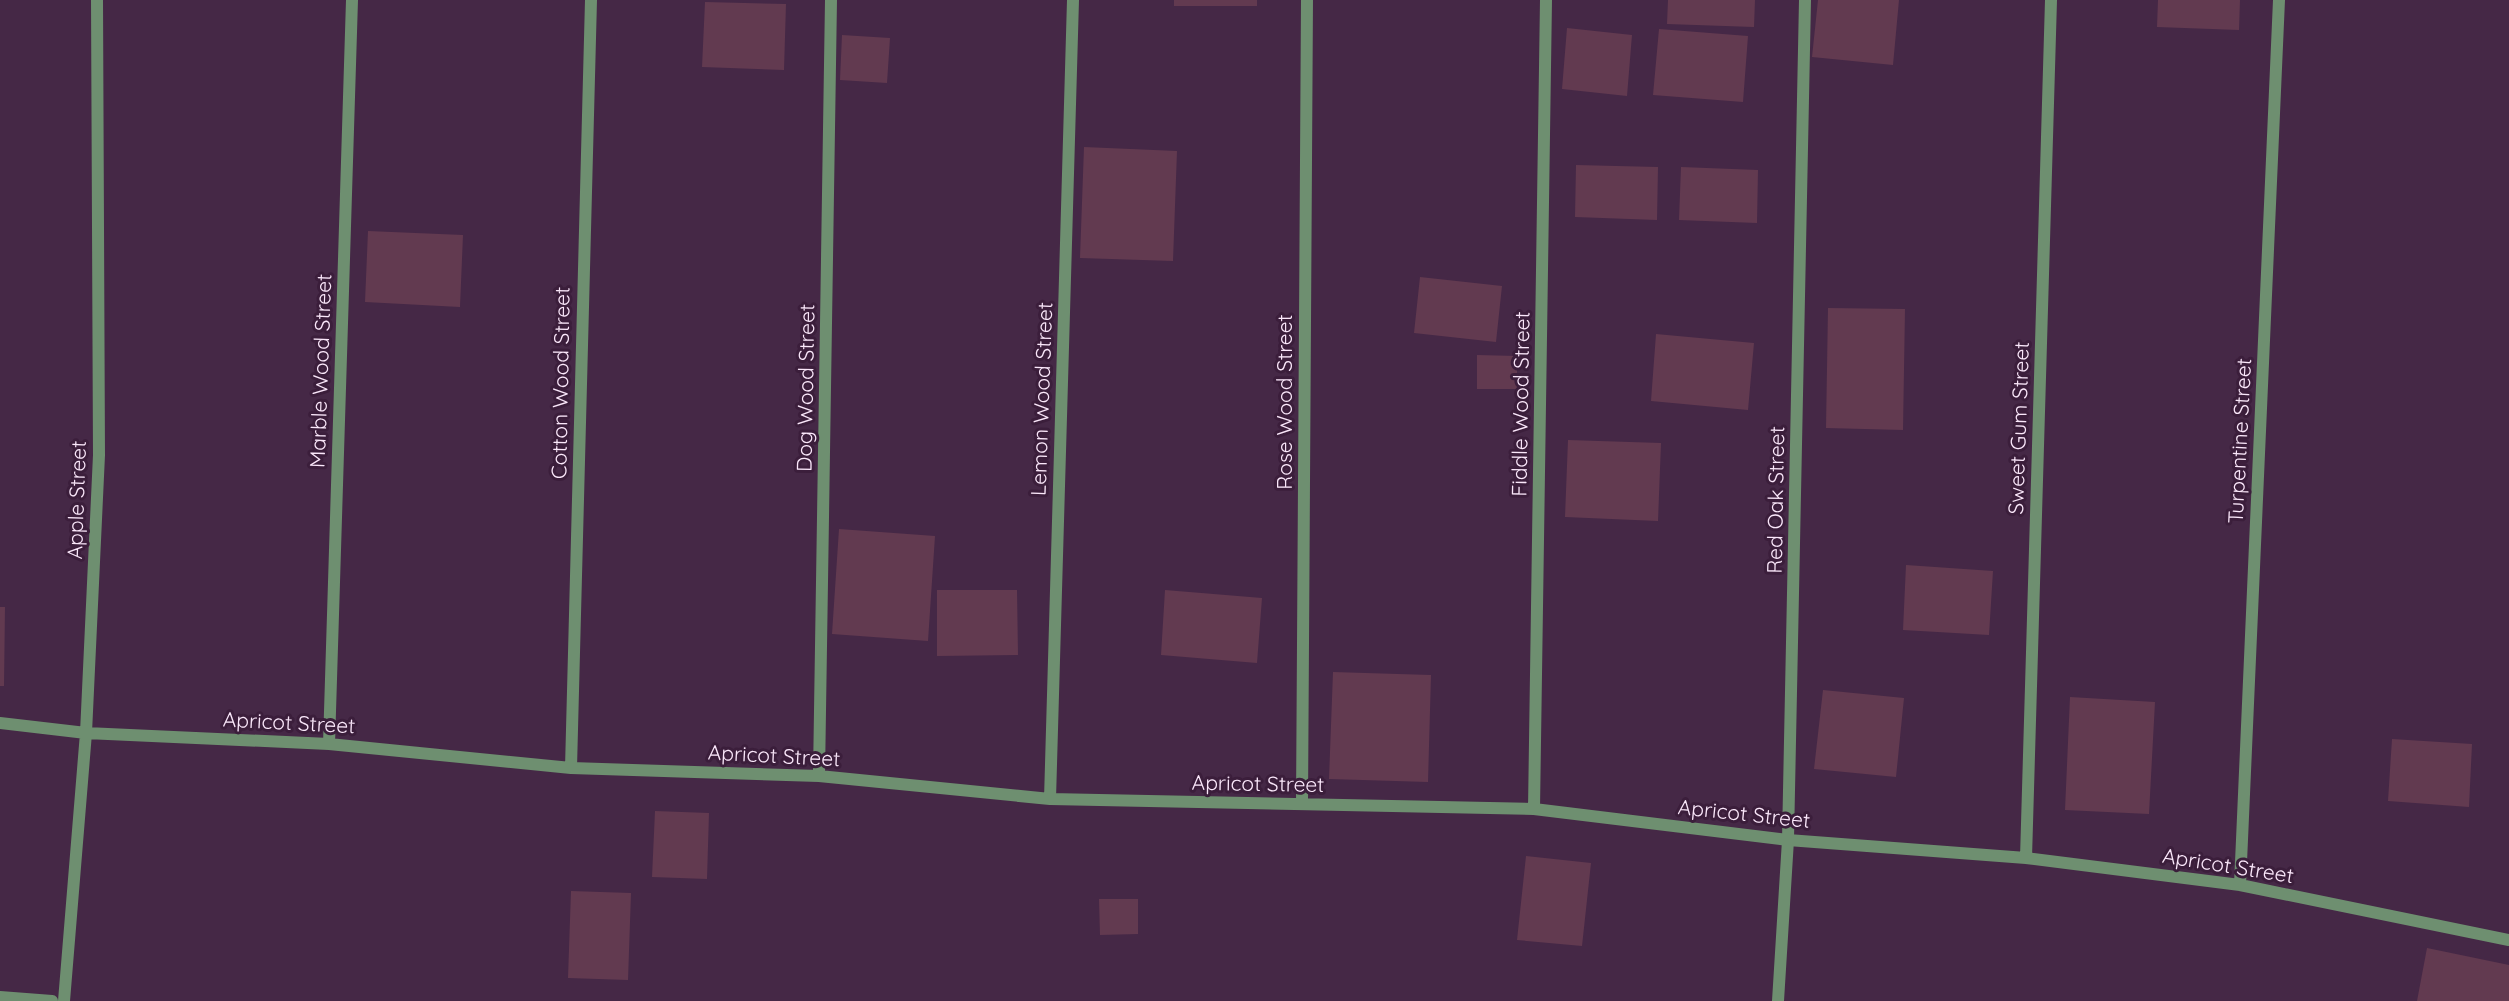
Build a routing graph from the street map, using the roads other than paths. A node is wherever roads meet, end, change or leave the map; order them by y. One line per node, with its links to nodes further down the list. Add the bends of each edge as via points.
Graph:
1 (97, 0): 12 (street, Apple Street, via 99,455)
2 (352, 0): 13 (street, Marble Wood Street)
3 (591, 0): 14 (street, Cotton Wood Street)
4 (831, 0): 15 (street, Dog Wood Street)
5 (1073, 0): 16 (street, Lemon Wood Street)
6 (1307, 0): 17 (street, Rose Wood Street)
7 (1546, 0): 18 (street, Fiddle Wood Street)
8 (1805, 0): 19 (street, Red Oak Street)
9 (2051, 0): 20 (street, Sweet Gum Street)
10 (2279, 0): 21 (street, Turpentine Street)
11 (0, 723): 12 (street, Apricot Street)
12 (87, 732): 13 (street, Apricot Street); 25 (street, Apple Street)
13 (329, 744): 14 (street, Apricot Street)
14 (571, 768): 15 (street, Apricot Street)
15 (819, 776): 16 (street, Apricot Street)
16 (1050, 799): 17 (street, Apricot Street)
17 (1302, 804): 18 (street, Apricot Street)
18 (1534, 809): 19 (street, Apricot Street)
19 (1788, 840): 20 (street, Apricot Street); 26 (street, Red Oak Street)
20 (2026, 858): 21 (street, Apricot Street)
21 (2240, 885): 22 (street, Apricot Street)
22 (2509, 940)
23 (0, 997): 24 (street)
24 (52, 1001)
25 (64, 1001)
26 (1778, 1001)

